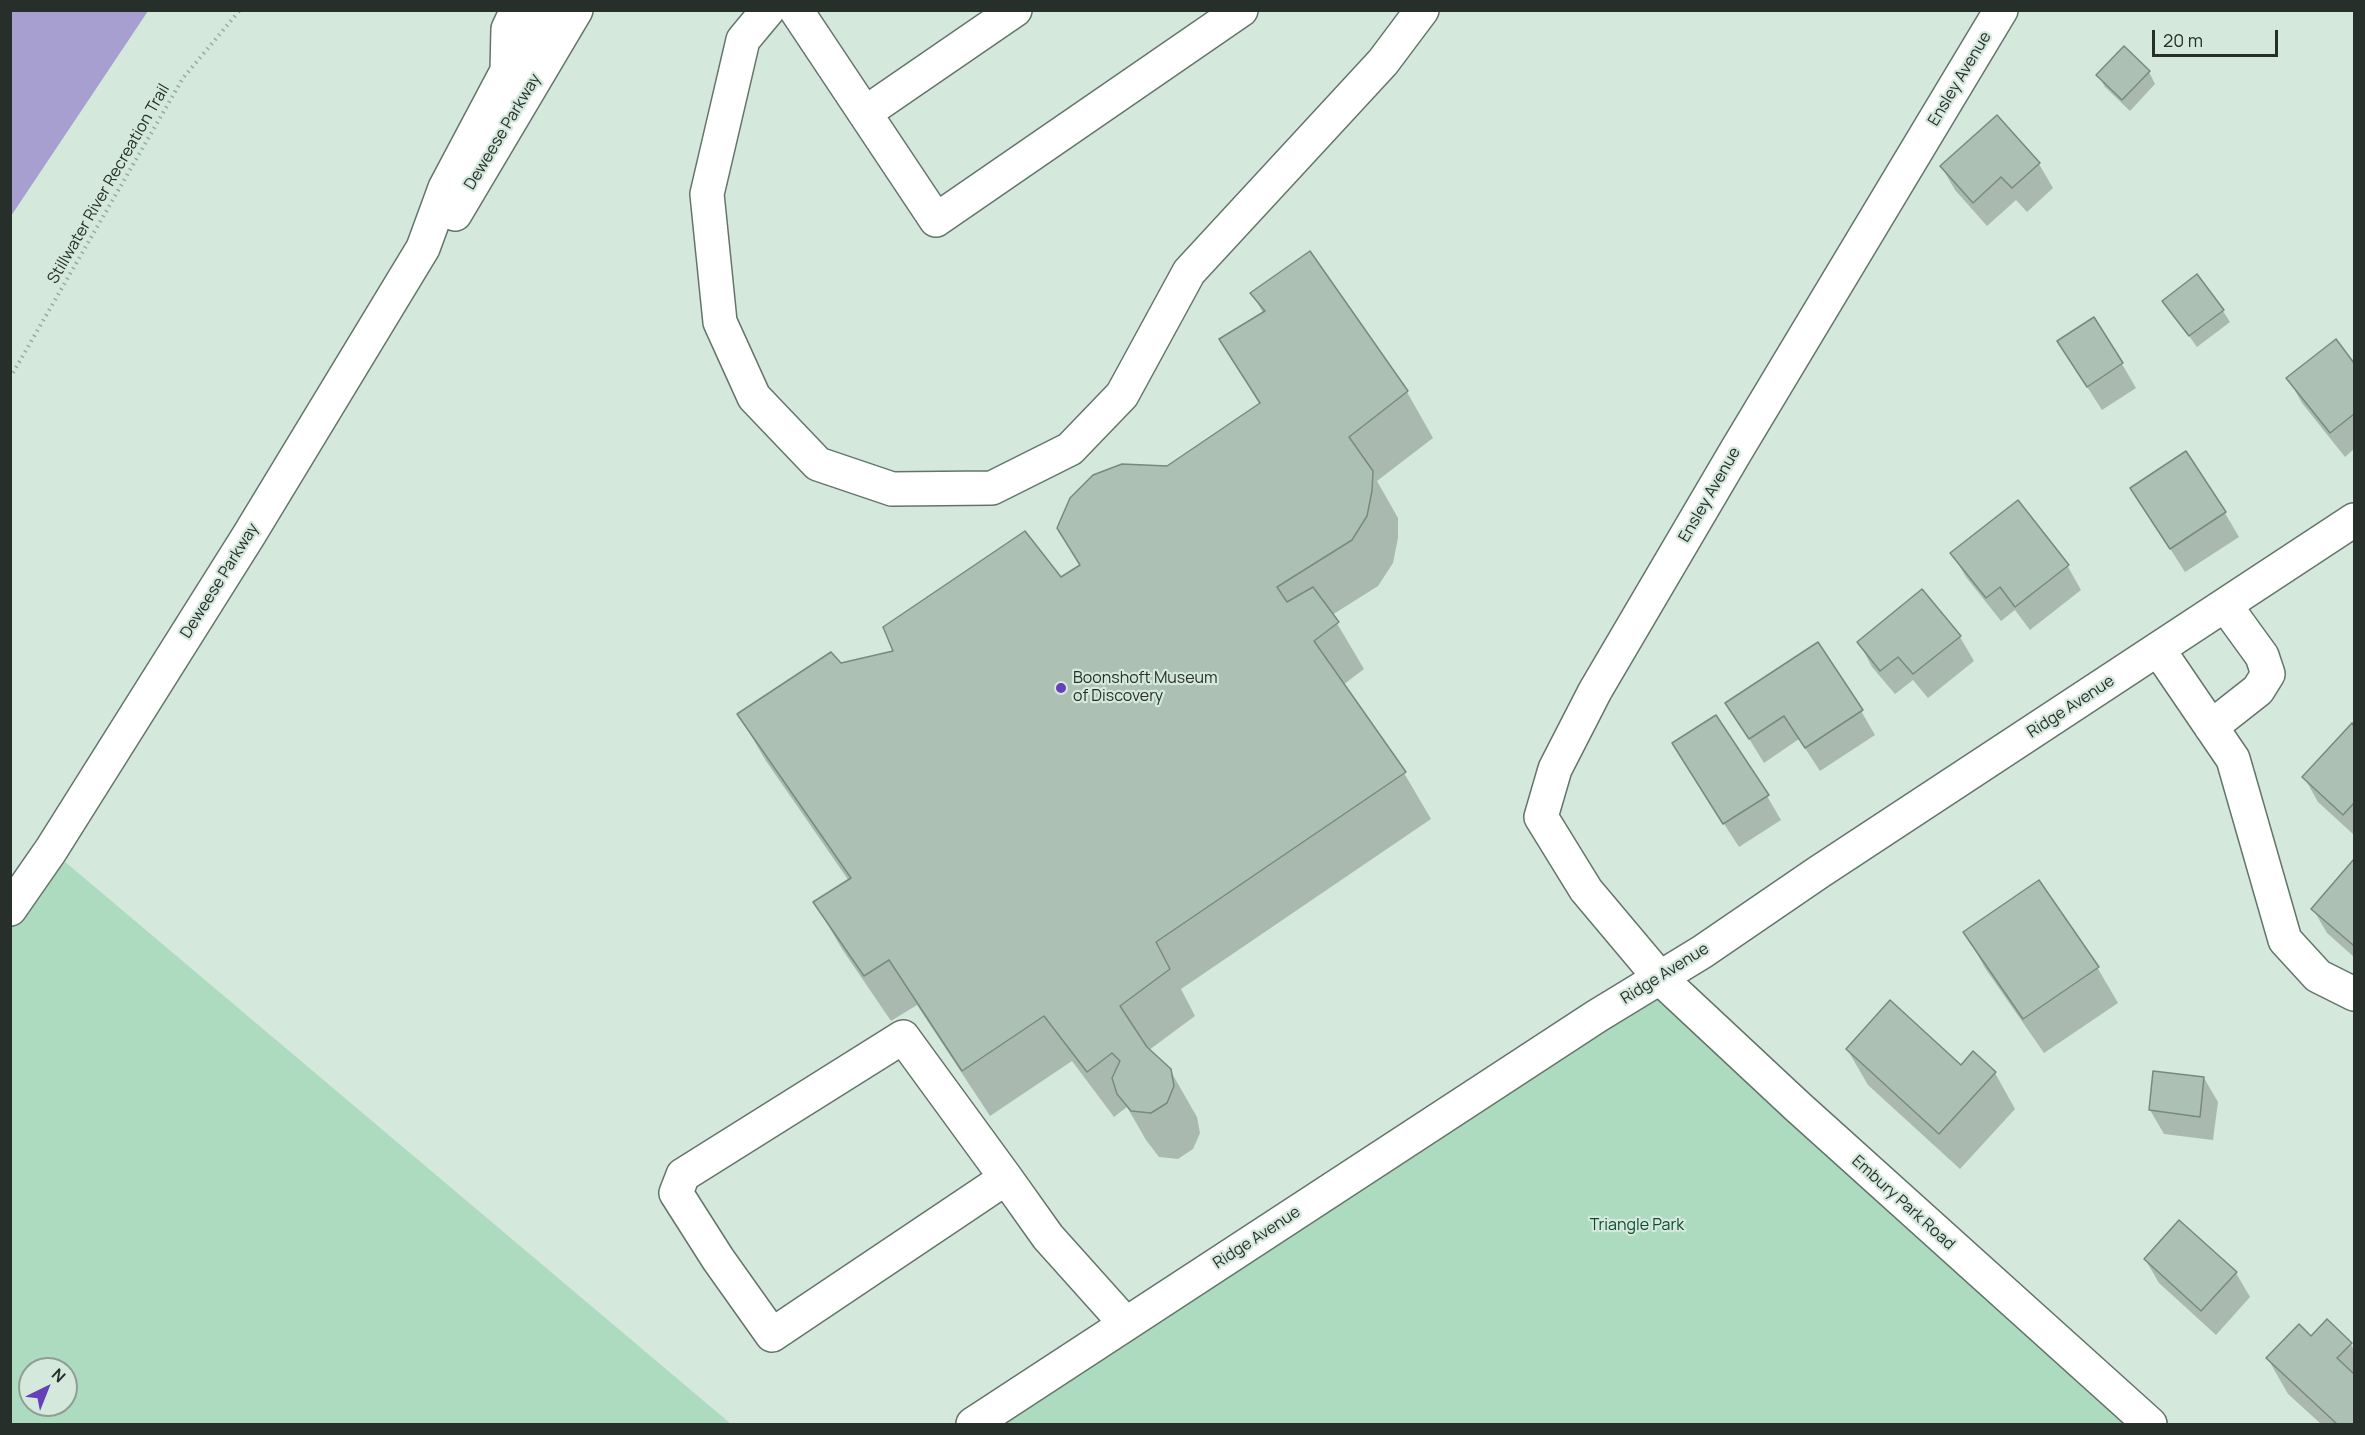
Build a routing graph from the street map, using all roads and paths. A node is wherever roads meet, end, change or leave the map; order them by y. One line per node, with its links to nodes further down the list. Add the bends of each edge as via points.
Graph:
1 (240, 10): 14 (path, Stillwater River Recreation Trail, via 183,78)
2 (517, 10): 11 (street, Deweese Parkway, via 508,29)
3 (548, 10): 11 (street, Deweese Parkway)
4 (576, 10): 13 (street, Deweese Parkway, via 453,216)
5 (768, 10): 9 (street, via 743,40 707,194 720,322 754,397 818,464 892,489 914,489 992,488 1070,449 1122,395 1190,272 1383,62)
6 (796, 10): 12 (street)
7 (1015, 10): 12 (street)
8 (1241, 10): 12 (street, via 936,220)
9 (1422, 10)
10 (2001, 10): 20 (street, Ensley Avenue, via 1595,691 1555,770 1541,817 1586,890)
11 (507, 70): 13 (street, Deweese Parkway, via 445,188)
12 (865, 113)
13 (423, 248): 19 (street, Deweese Parkway, via 242,545)
14 (10, 378)
15 (2355, 520): 16 (street, Ridge Avenue)
16 (2225, 605): 17 (street, Ridge Avenue); 18 (street, via 2262,656 2268,674 2258,690)
17 (2158, 649): 18 (street); 20 (street, Ridge Avenue)
18 (2211, 727): 21 (street, via 2233,759 2285,940 2318,976)
19 (10, 909)
20 (1660, 978): 23 (street, Ridge Avenue); 25 (street, Embury Park Road)
21 (2355, 994)
22 (1006, 1178): 22 (street, via 903,1037 683,1175 676,1193 772,1335); 23 (street, via 1048,1237)
23 (1126, 1324): 24 (street, Ridge Avenue)
24 (973, 1425)
25 (2150, 1425)

